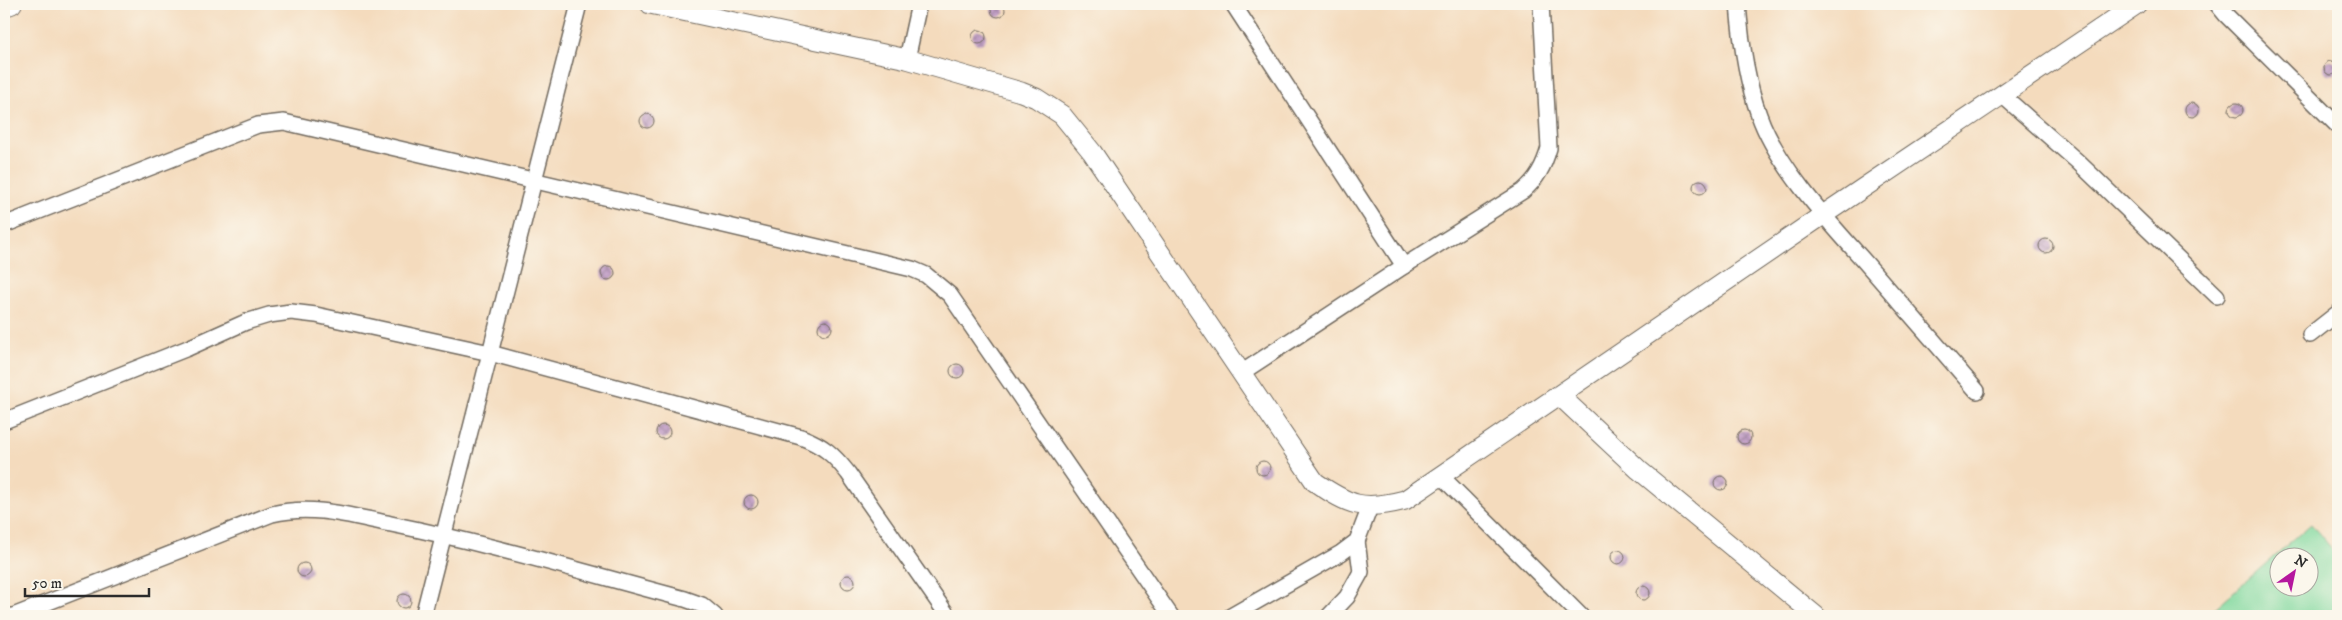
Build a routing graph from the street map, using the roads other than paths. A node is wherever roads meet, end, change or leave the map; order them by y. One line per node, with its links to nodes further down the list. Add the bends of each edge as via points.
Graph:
1 (12, 4): 10 (street)
2 (579, 4): 14 (street)
3 (650, 4): 11 (street)
4 (919, 4): 11 (street)
5 (1233, 4): 17 (street)
6 (1541, 4): 17 (street, via 1549,148 1539,172 1523,191)
7 (1738, 4): 15 (street, via 1742,46 1760,117 1776,150)
8 (2137, 4): 12 (street)
9 (2216, 4): 13 (street)
10 (4, 7)
11 (907, 59): 22 (street, via 1021,92 1062,115 1092,152)
12 (2002, 95): 15 (street); 18 (street, via 2078,161)
13 (2338, 126)
14 (533, 179): 16 (street, via 284,122 258,124); 21 (street); 34 (street, via 902,266 926,275 950,295)
15 (1823, 215): 23 (street); 24 (street)
16 (4, 225)
17 (1404, 266): 22 (street)
18 (2217, 296)
19 (2338, 313): 20 (street)
20 (2310, 335)
21 (490, 353): 25 (street, via 316,315 291,312 269,315); 28 (street); 33 (street, via 821,444 848,473)
22 (1241, 373): 27 (street, via 1315,482 1352,504)
23 (1977, 391)
24 (1560, 396): 26 (street); 38 (street, via 1639,470)
25 (4, 422)
26 (1441, 476): 27 (street, via 1405,500); 37 (street)
27 (1370, 507): 29 (street)
28 (443, 535): 30 (street, via 315,509 291,509); 31 (street); 32 (street, via 685,598 702,605)
29 (1357, 541): 35 (street); 36 (street, via 1361,572 1347,597)
30 (12, 616)
31 (422, 616)
32 (715, 616)
33 (948, 616)
34 (1171, 616)
35 (1232, 616)
36 (1329, 616)
37 (1581, 616)
38 (1816, 616)

